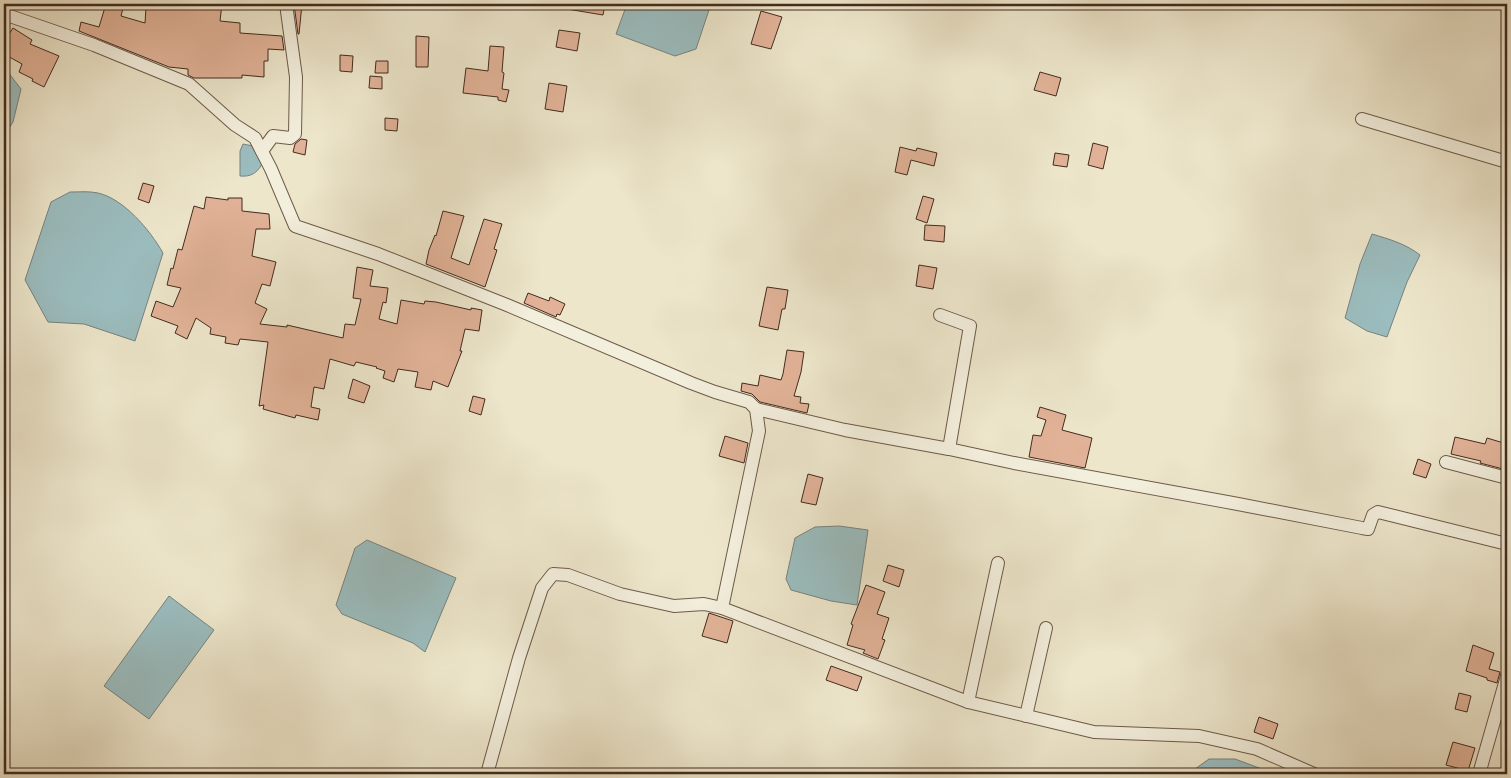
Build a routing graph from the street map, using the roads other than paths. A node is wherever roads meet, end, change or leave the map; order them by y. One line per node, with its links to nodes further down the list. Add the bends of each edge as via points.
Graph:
1 (286, 4): 4 (street, via 296,77 295,134 290,138 273,136)
2 (4, 14): 4 (street, via 94,45 189,84 235,125 255,138)
3 (1362, 119): 5 (street)
4 (262, 151): 7 (street, via 294,226 378,254 507,305 691,383 749,402)
5 (1507, 162)
6 (940, 315): 8 (street, via 970,326)
7 (756, 409): 8 (street, via 845,430); 13 (street, via 759,431)
8 (949, 449): 11 (street, via 1368,529 1373,514 1378,512)
9 (1446, 462): 10 (street)
10 (1507, 478)
11 (1507, 544)
12 (998, 563): 16 (street)
13 (722, 608): 16 (street); 18 (street, via 704,604 674,606 620,594 568,575 553,574 542,588)
14 (1046, 628): 17 (street)
15 (1507, 676): 20 (street)
16 (968, 702): 17 (street)
17 (1026, 716): 19 (street, via 1094,732 1199,736 1257,749)
18 (487, 774)
19 (1314, 774)
20 (1478, 774)

